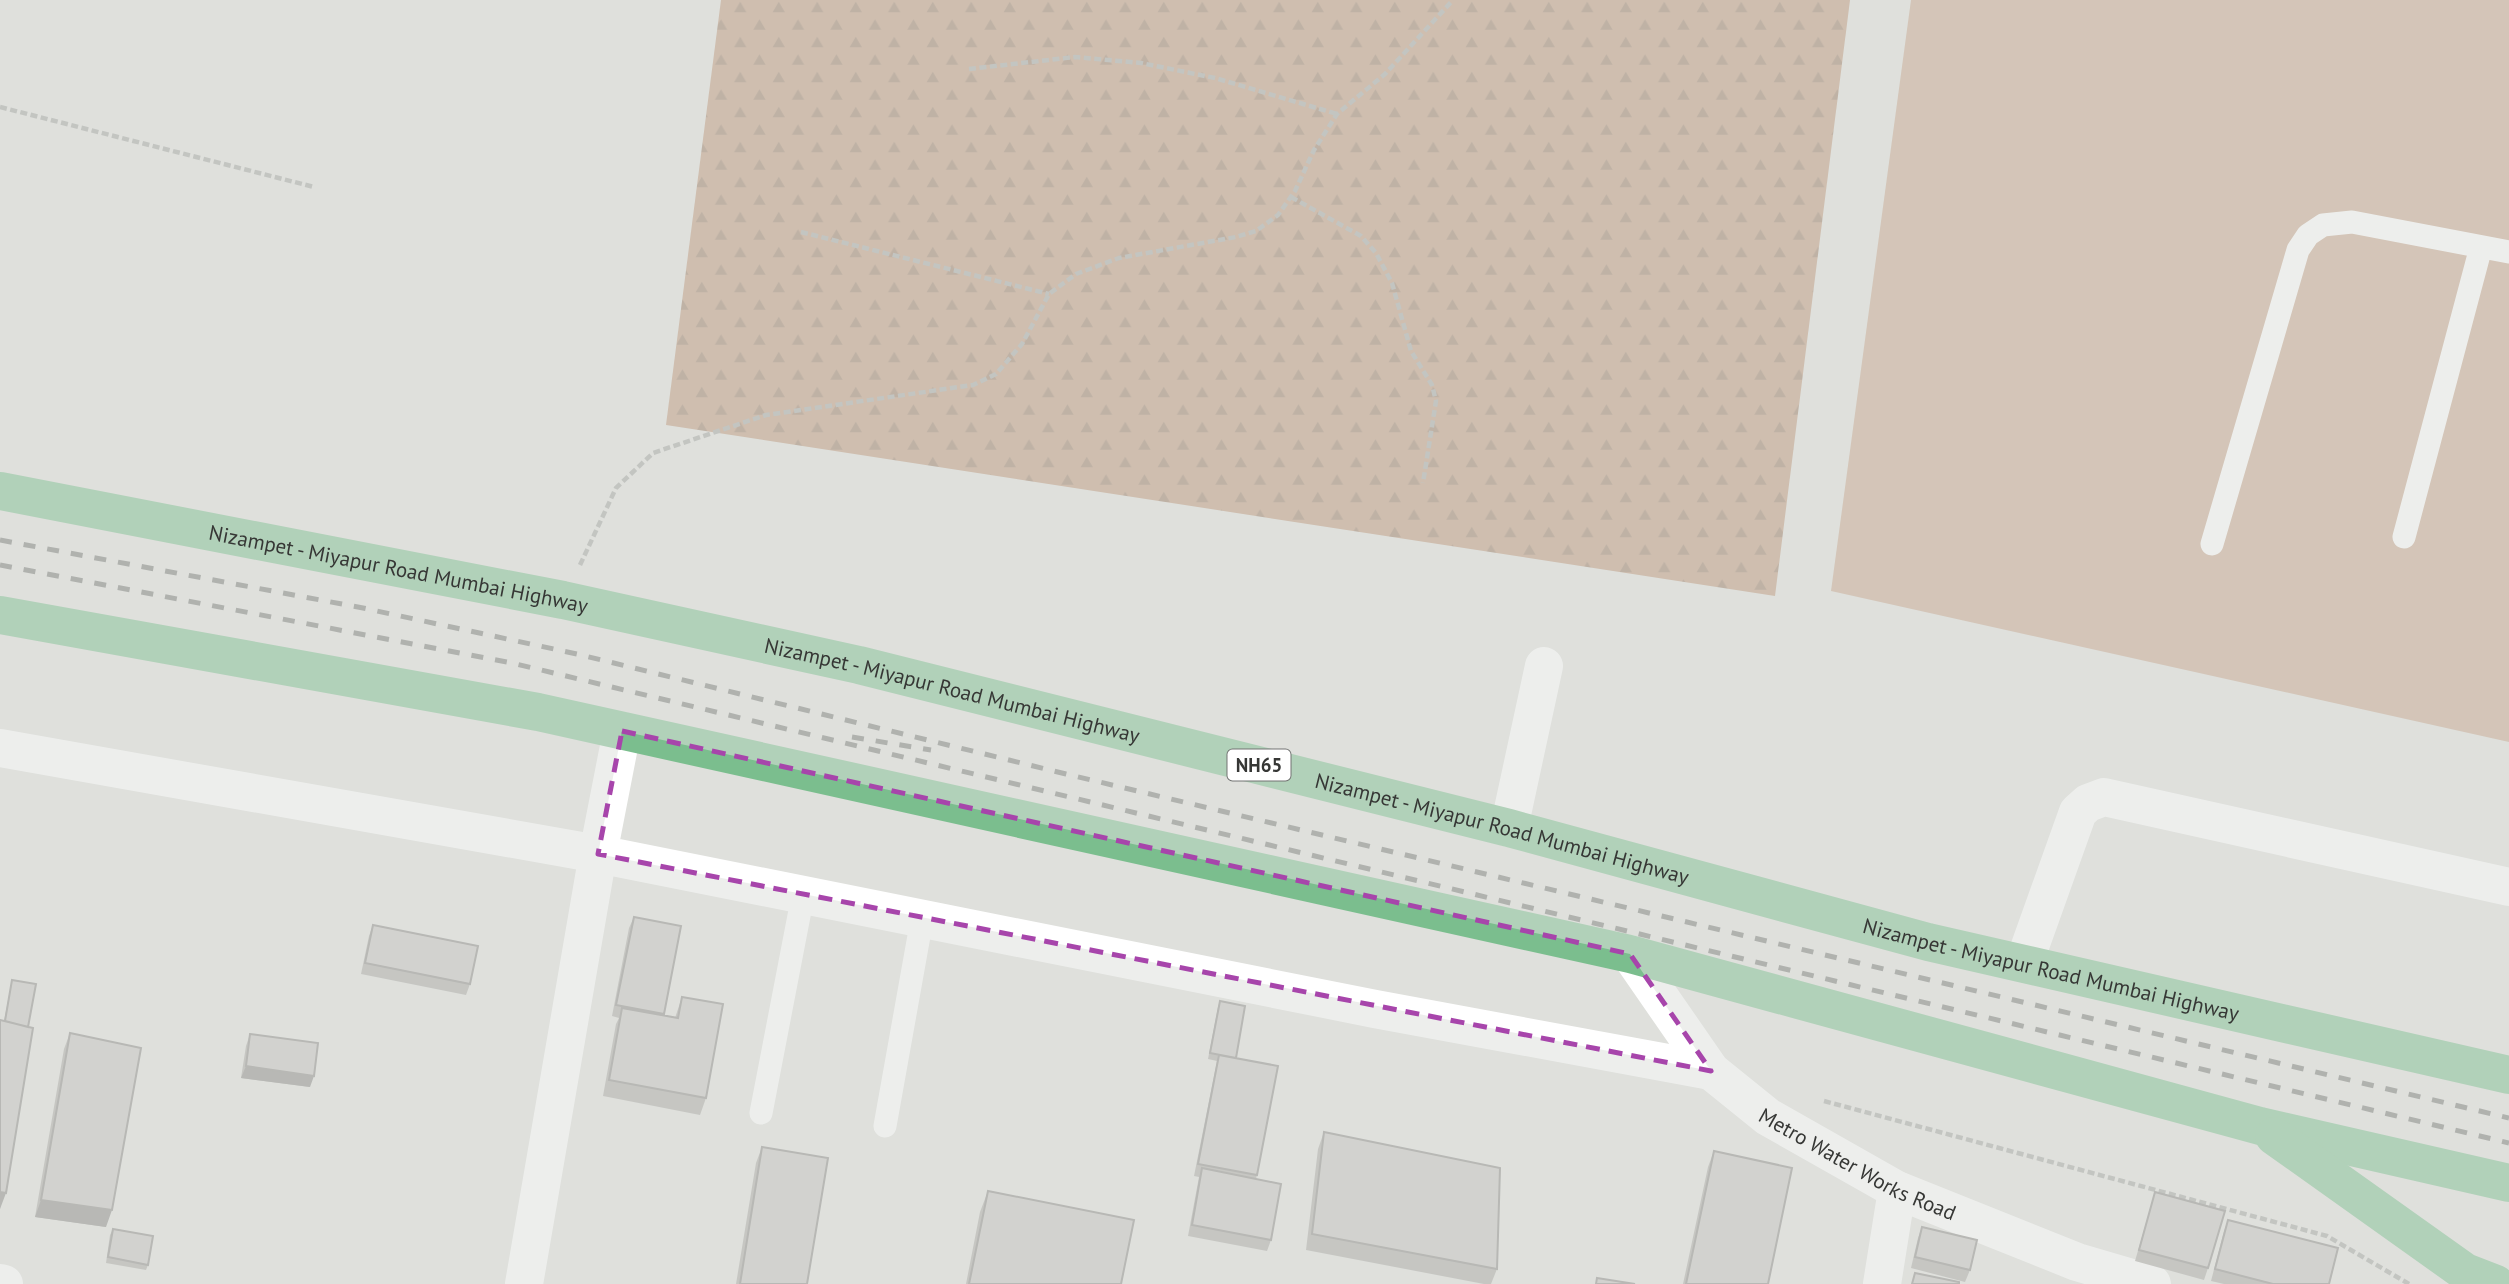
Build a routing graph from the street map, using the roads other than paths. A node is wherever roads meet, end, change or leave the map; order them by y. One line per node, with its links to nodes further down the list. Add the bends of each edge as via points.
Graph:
1 (2481, 247): 2 (lane); 4 (lane); 5 (lane, via 2353,222 2323,225 2308,235 2298,250)
2 (2509, 253)
3 (0, 491): 10 (highway, Nizampet - Miyapur Road Mumbai Highway / NH65, via 563,600 859,665)
4 (2404, 537)
5 (2212, 544)
6 (0, 615): 8 (highway)
7 (1544, 666): 10 (street)
8 (622, 731): 11 (street); 15 (highway)
9 (0, 748): 11 (street)
10 (1510, 828): 16 (highway, Nizampet - Miyapur Road Mumbai Highway / NH65, via 1928,942)
11 (598, 854): 13 (street); 24 (street)
12 (2508, 882): 16 (street, via 2104,797 2078,812)
13 (803, 895): 14 (street); 19 (lane)
14 (922, 919): 17 (street); 20 (lane)
15 (1630, 954): 17 (street, Metro Water Works Road); 21 (highway)
16 (2024, 963): 18 (highway, Nizampet - Miyapur Road Mumbai Highway / NH65)
17 (1711, 1071): 23 (street, Metro Water Works Road, via 1768,1117)
18 (2509, 1075)
19 (761, 1113)
20 (885, 1126)
21 (2260, 1126): 22 (highway); 27 (highway, via 2465,1272)
22 (2509, 1183)
23 (1898, 1190): 25 (street); 26 (street, Metro Water Works Road, via 2077,1262)
24 (524, 1284)
25 (1882, 1284)
26 (2151, 1284)
27 (2496, 1284)

